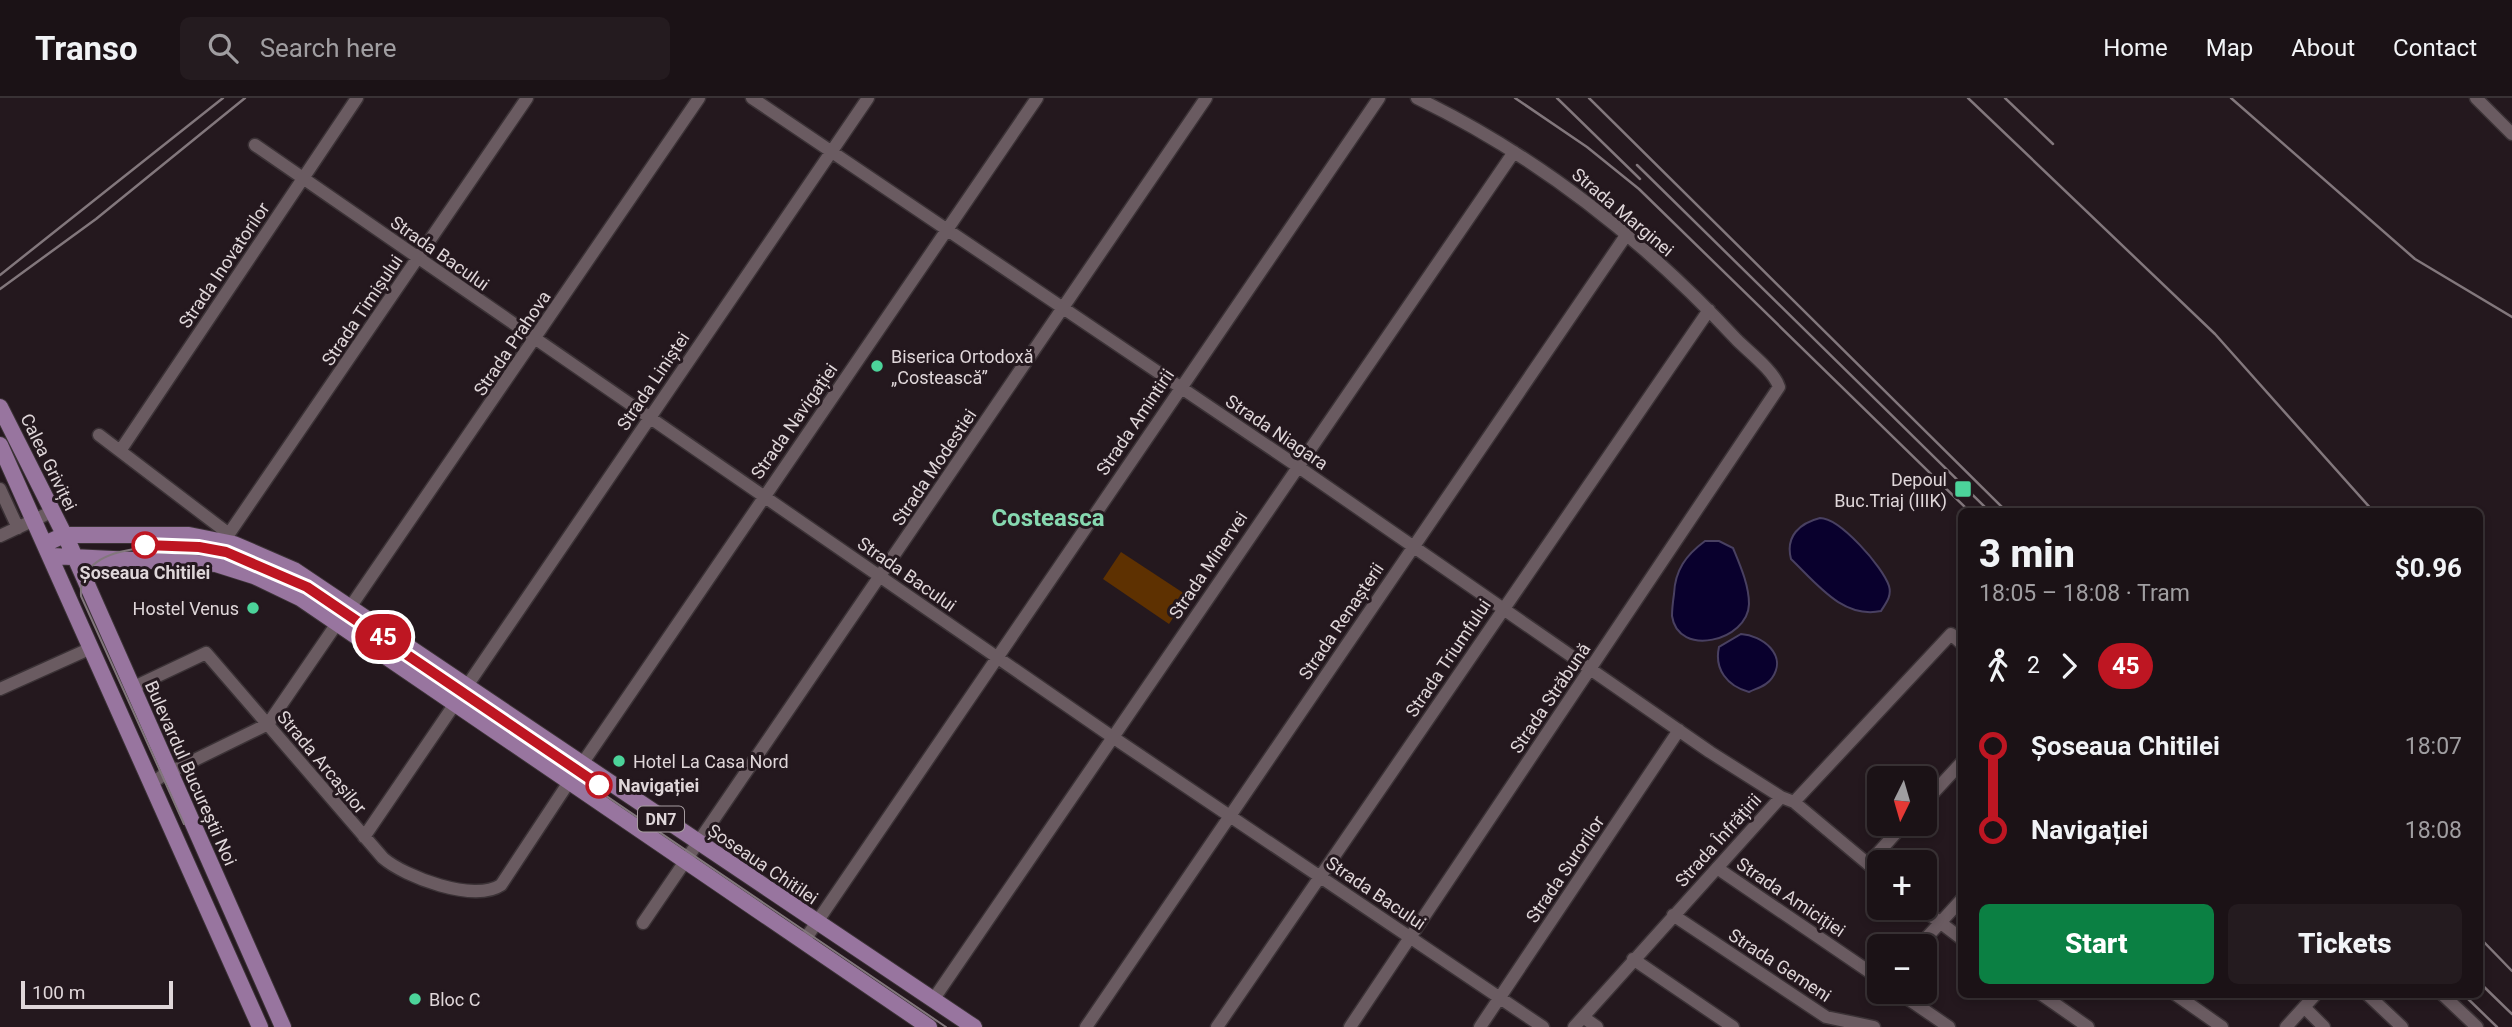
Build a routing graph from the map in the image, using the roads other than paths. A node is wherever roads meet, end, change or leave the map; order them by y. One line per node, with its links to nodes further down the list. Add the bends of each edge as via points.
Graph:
1 (357, 98): 15 (street, Strada Inovatorilor)
2 (527, 98): 18 (street, Strada Timișului)
3 (699, 98): 21 (street, Strada Prahova)
4 (752, 98): 13 (street, Strada Niagara)
5 (869, 98): 13 (street, Strada Liniștei)
6 (1037, 98): 16 (street, Strada Navigației)
7 (1206, 98): 19 (street, Strada Modestiei)
8 (1379, 98): 23 (street, Strada Amintirii)
9 (1416, 98): 14 (street, Strada Marginei)
10 (2476, 98): 11 (street)
11 (2512, 134)
12 (255, 145): 15 (street, Strada Bacului)
13 (831, 152): 16 (street, Strada Niagara); 25 (street, Strada Liniștei)
14 (1514, 152): 17 (street, Strada Marginei, via 1576,193); 29 (street, Strada Minervei)
15 (303, 180): 18 (street, Strada Bacului); 28 (street, Strada Inovatorilor)
16 (946, 231): 19 (street, Strada Niagara); 31 (street, Strada Navigației)
17 (1626, 234): 20 (street, Strada Marginei); 38 (street, Strada Renașterii)
18 (418, 258): 21 (street, Strada Bacului); 37 (street, Strada Timișului)
19 (1062, 308): 23 (street, Strada Niagara); 41 (street, Strada Modestiei)
20 (1709, 310): 22 (street, Strada Marginei); 43 (street, Strada Triumfului)
21 (536, 340): 25 (street, Strada Bacului); 42 (street, Strada Prahova)
22 (1779, 387): 48 (street, Strada Străbună)
23 (1180, 388): 29 (street, Strada Niagara); 47 (street, Strada Amintirii)
24 (0, 407): 32 (main road, Calea Griviței)
25 (648, 417): 31 (street, Strada Bacului); 49 (street, Strada Liniștei)
26 (99, 435): 28 (street, Șoseaua Chitilei)
27 (0, 445): 33 (main road, Calea Griviței)
28 (120, 451): 37 (street, Șoseaua Chitilei)
29 (1297, 466): 38 (street, Strada Niagara); 55 (street, Strada Minervei)
30 (0, 489): 34 (street)
31 (763, 496): 41 (street, Strada Bacului); 56 (street, Strada Navigației)
32 (51, 512): 33 (street); 35 (main road, Calea Griviței)
33 (36, 520): 34 (street); 39 (main road, Calea Griviței)
34 (18, 528): 36 (street)
35 (64, 535): 37 (main road, Șoseaua Chitilei / DN7); 39 (main road, Șoseaua Chitilei / DN7); 40 (main road, Bulevardul Bucureștii Noi)
36 (0, 536)
37 (227, 537): 42 (main road, Șoseaua Chitilei / DN7, via 294,570)
38 (1413, 547): 43 (street, Strada Niagara); 64 (street, Strada Renașterii)
39 (48, 550): 40 (main road, DN7); 46 (main road)
40 (75, 559): 44 (main road, DN7, via 187,560 231,568 285,590); 50 (main road, Bulevardul Bucureștii Noi)
41 (882, 576): 47 (street, Strada Bacului); 67 (street, Strada Modestiei)
42 (351, 606): 49 (main road, Șoseaua Chitilei / DN7)
43 (1503, 608): 48 (street, Strada Niagara); 72 (street, Strada Triumfului)
44 (338, 622): 52 (main road, DN7); 53 (street)
45 (1958, 640): 63 (street, via 1951,634)
46 (89, 649): 51 (street); 60 (main road)
47 (996, 657): 55 (street, Strada Bacului); 77 (street, Strada Amintirii)
48 (1591, 668): 54 (street, Strada Niagara); 81 (street, Strada Străbună)
49 (467, 685): 52 (street, Strada Liniștei); 56 (main road, Șoseaua Chitilei / DN7)
50 (132, 688): 53 (street, Strada Arcașilor, via 206,653); 58 (main road, Bulevardul Bucureștii Noi)
51 (0, 689)
52 (455, 703): 59 (main road, DN7); 66 (street)
53 (268, 724): 58 (street); 66 (street, Strada Arcașilor)
54 (1679, 730): 62 (street, Strada Niagara); 85 (street, Strada Surorilor)
55 (1111, 736): 64 (street, Strada Bacului); 91 (street, Strada Minervei)
56 (582, 764): 67 (main road, Șoseaua Chitilei / DN7)
57 (1958, 766): 61 (street)
58 (170, 772): 60 (street); 96 (main road, Bulevardul Bucureștii Noi)
59 (569, 782): 66 (street, Strada Arcașilor, via 501,885 489,891 409,877); 69 (main road, DN7)
60 (151, 784): 95 (main road)
61 (1937, 789)
62 (1781, 797): 63 (street, Strada Înfrățirii); 71 (street, Strada Înfrățirii)
63 (1794, 802): 70 (street, Strada Înfrățirii)
64 (1230, 816): 72 (street, Strada Bacului); 99 (street, Strada Renașterii)
65 (1893, 836): 68 (street)
66 (363, 837)
67 (698, 844): 69 (street, Strada Modestiei); 77 (main road, Șoseaua Chitilei / DN7)
68 (1881, 850)
69 (687, 860): 76 (street, Strada Modestiei); 82 (main road, DN7)
70 (1867, 863)
71 (1717, 868): 74 (street, Strada Înfrățirii); 84 (street, Strada Amiciției)
72 (1320, 876): 81 (street, Strada Bacului); 100 (street, Strada Triumfului)
73 (1958, 903): 78 (street)
74 (1673, 915): 83 (street, Strada Înfrățirii); 107 (street, Strada Gemeni, via 1826,1017)
75 (1935, 920): 78 (street)
76 (643, 923)
77 (816, 923): 82 (street, Strada Amintirii); 91 (main road, Șoseaua Chitilei / DN7)
78 (1939, 923): 79 (street); 80 (street)
79 (1929, 934)
80 (1958, 936)
81 (1411, 937): 85 (street, Strada Bacului); 101 (street, Strada Străbună)
82 (804, 941): 97 (main road, DN7)
83 (1633, 959): 94 (street, Strada Înfrățirii); 106 (street)
84 (1867, 970)
85 (1500, 997): 102 (street, Strada Surorilor); 103 (street, Strada Bacului)
86 (2047, 998): 109 (street)
87 (2181, 998): 110 (street)
88 (2311, 998): 93 (street)
89 (2371, 998): 113 (street)
90 (2446, 998): 114 (street)
91 (933, 1000): 98 (main road, Șoseaua Chitilei / DN7)
92 (1916, 1004): 108 (street)
93 (2304, 1007): 111 (street); 112 (street)
94 (1583, 1017): 104 (street, Strada Înfrățirii); 105 (street)
95 (260, 1027)
96 (283, 1027)
97 (929, 1027)
98 (974, 1027)
99 (1086, 1027)
100 (1217, 1027)
101 (1350, 1027)
102 (1480, 1027)
103 (1543, 1027)
104 (1574, 1027)
105 (1597, 1027)
106 (1733, 1027)
107 (1874, 1027)
108 (1950, 1027)
109 (2088, 1027)
110 (2222, 1027)
111 (2286, 1027)
112 (2324, 1027)
113 (2402, 1027)
114 (2477, 1027)

